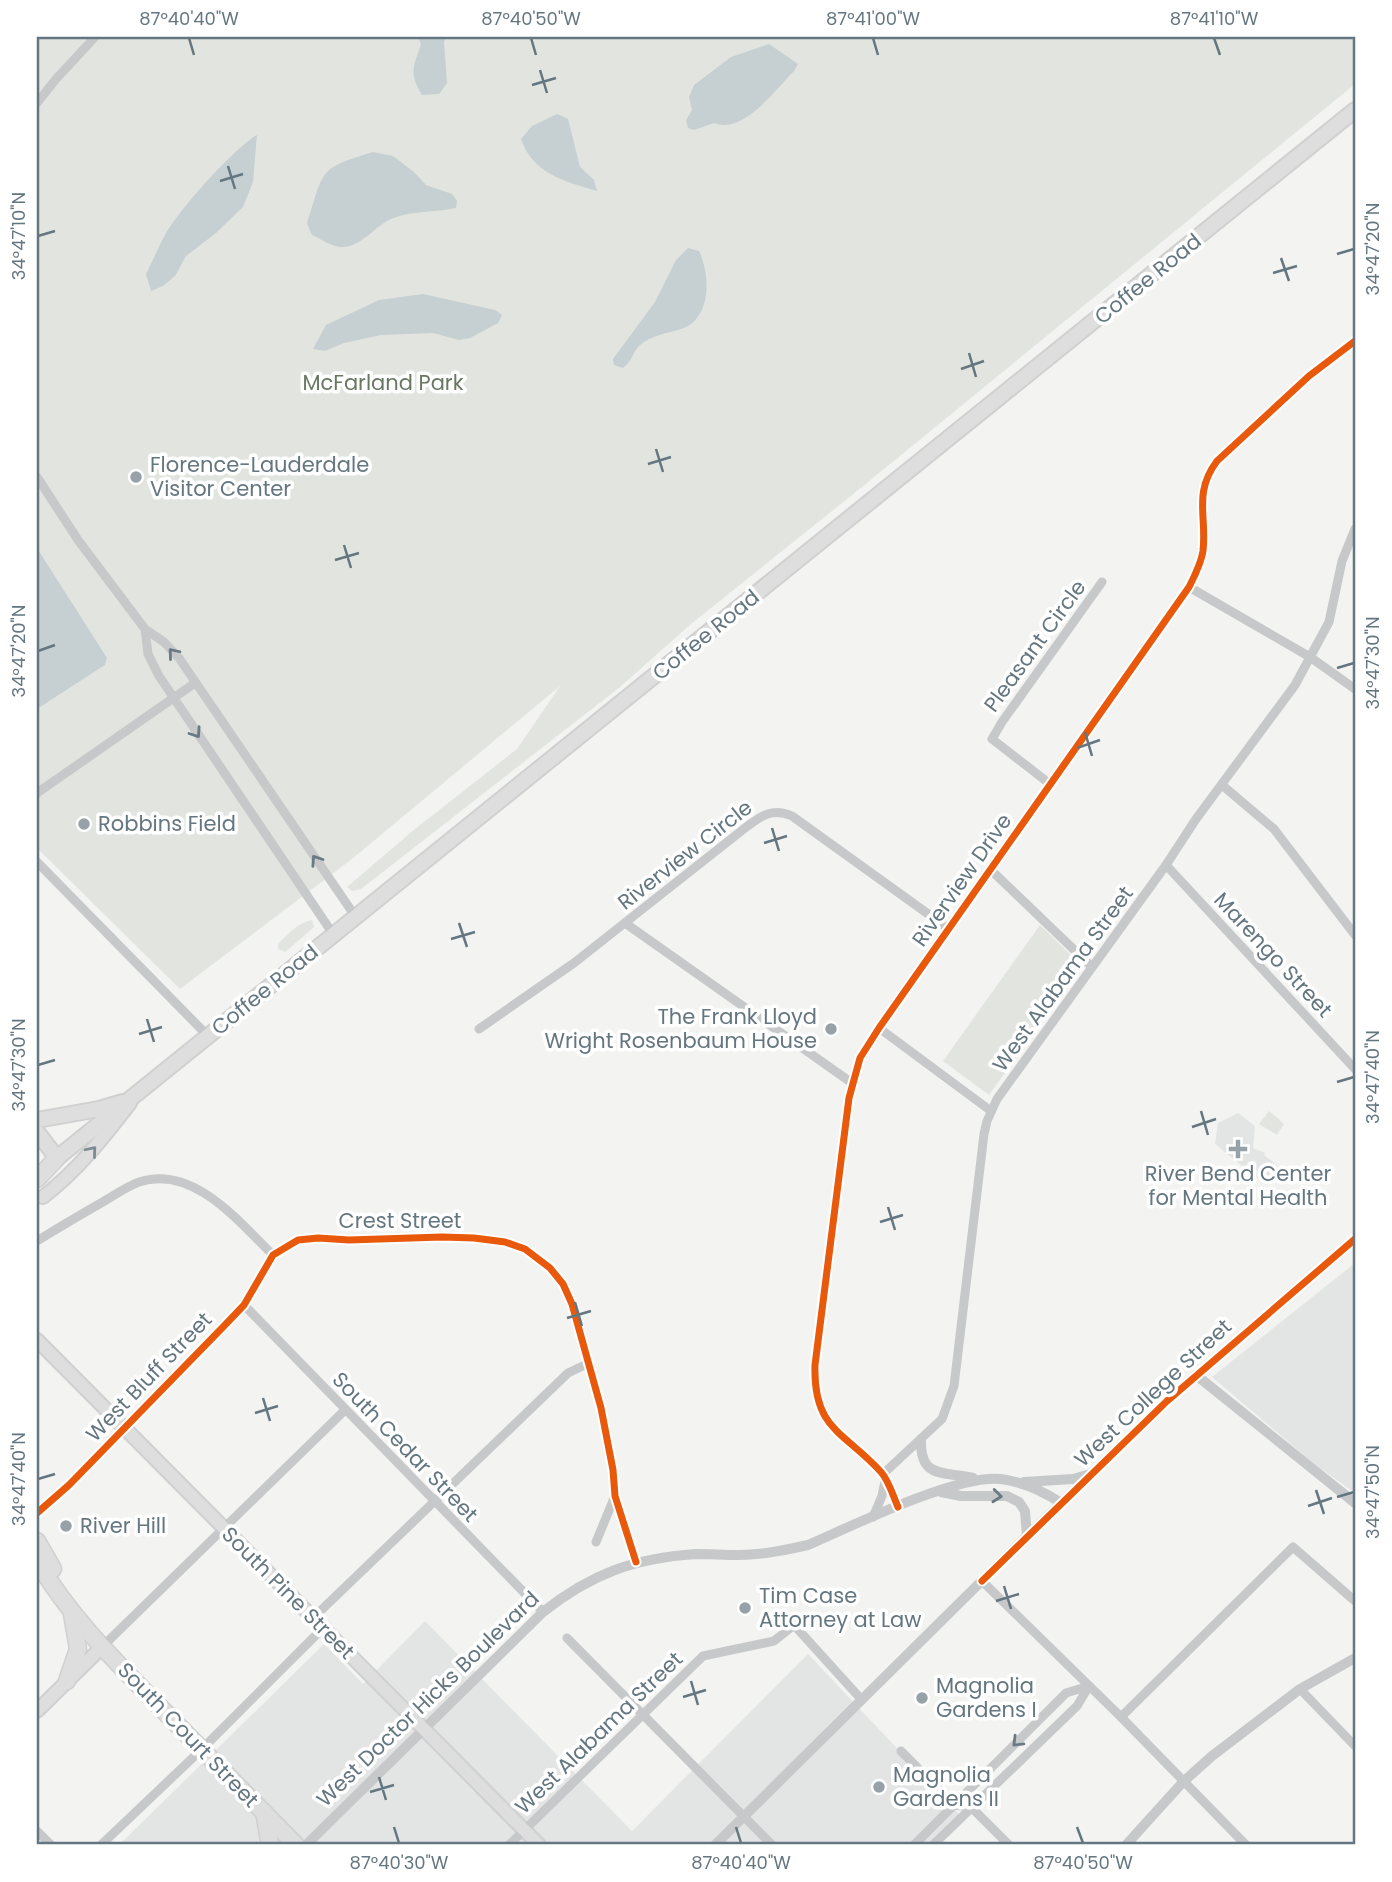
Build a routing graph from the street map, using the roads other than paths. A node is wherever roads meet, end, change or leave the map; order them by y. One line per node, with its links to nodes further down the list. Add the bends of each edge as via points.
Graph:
1 (95, 37): 2 (street)
2 (37, 103)
3 (1355, 110): 20 (main road, Coffee Road)
4 (1355, 341): 8 (street, Riverview Drive, via 1309,376 1211,469 1202,499 1201,562)
5 (37, 477): 9 (street)
6 (1355, 528): 10 (street, West Alabama Street, via 1342,561 1329,622)
7 (1102, 582): 14 (street, Pleasant Circle, via 992,739)
8 (1189, 587): 10 (street); 14 (street, Riverview Drive)
9 (145, 629): 11 (street, one-way to 9, via 164,642); 13 (street, via 148,654)
10 (1310, 657): 12 (street); 15 (street, West Alabama Street, via 1295,685)
11 (195, 683): 13 (street); 20 (street, one-way to 11)
12 (1355, 689)
13 (173, 699): 16 (street); 23 (street, one-way to 23)
14 (1051, 783): 19 (street, Riverview Drive)
15 (1222, 785): 18 (street, West Alabama Street); 24 (street, via 1274,829)
16 (37, 793)
17 (37, 862): 28 (street)
18 (1166, 865): 25 (street, West Alabama Street); 29 (street, Marengo Street)
19 (991, 870): 22 (street, Riverview Drive); 25 (street)
20 (355, 916): 23 (main road, Coffee Road)
21 (625, 923): 22 (street, Riverview Circle, via 762,816 783,811); 27 (street, Riverview Circle); 30 (street)
22 (949, 929): 26 (street, Riverview Drive)
23 (333, 934): 28 (main road, Coffee Road)
24 (1355, 935)
25 (1092, 967): 32 (street, West Alabama Street)
26 (879, 1027): 30 (street, Riverview Drive, via 860,1058); 32 (street)
27 (480, 1029)
28 (208, 1037): 31 (main road, Coffee Road)
29 (1355, 1069)
30 (852, 1083): 50 (street, Riverview Drive, via 814,1386 829,1424)
31 (134, 1098): 33 (main road); 35 (main road, Coffee Road); 38 (main road, one-way to 31, via 89,1156)
32 (991, 1111): 48 (street, West Alabama Street, via 984,1134 954,1386 942,1419)
33 (37, 1120)
34 (37, 1132): 35 (main road)
35 (57, 1158): 36 (highway); 37 (highway); 38 (main road, via 58,1171)
36 (37, 1173)
37 (37, 1179)
38 (40, 1200)
39 (1355, 1240): 45 (street, West College Street)
40 (37, 1241): 41 (street, via 137,1182 169,1180 209,1197)
41 (273, 1255): 42 (street, West Bluff Street); 44 (street, Crest Street, via 298,1240 318,1238 474,1238 515,1245 542,1260 564,1284)
42 (244, 1305): 46 (street, South Cedar Street); 47 (street, West Bluff Street)
43 (37, 1340): 47 (main road, South Pine Street)
44 (589, 1363): 54 (street, Crest Street, via 606,1428); 55 (street, via 568,1373)
45 (1196, 1375): 49 (street, West College Street); 57 (street)
46 (345, 1410): 55 (street, South Cedar Street); 61 (street)
47 (124, 1428): 59 (street, West Bluff Street); 61 (main road, South Pine Street)
48 (922, 1439): 50 (street, West Alabama Street); 51 (street, via 921,1452 928,1468)
49 (1090, 1474): 52 (street); 56 (street, West College Street)
50 (884, 1477): 58 (street, Riverview Drive); 60 (street)
51 (979, 1480): 52 (street, West Doctor Hicks Boulevard); 53 (street, West Doctor Hicks Boulevard)
52 (1018, 1483): 56 (street, West Doctor Hicks Boulevard)
53 (938, 1492): 58 (street, West Doctor Hicks Boulevard); 62 (street, one-way to 62, via 1007,1496 1025,1511)
54 (615, 1496): 64 (street); 66 (street, Crest Street)
55 (433, 1502): 69 (street, South Cedar Street); 71 (street)
56 (1061, 1503): 62 (street, West College Street)
57 (1355, 1503)
58 (898, 1507): 60 (street, West Doctor Hicks Boulevard)
59 (37, 1513)
60 (872, 1518): 66 (street, West Doctor Hicks Boulevard, via 787,1550)
61 (224, 1528): 71 (main road, South Pine Street); 74 (street)
62 (1027, 1536): 67 (street, West College Street)
63 (37, 1541): 70 (highway, via 80,1608)
64 (596, 1542)
65 (37, 1560): 70 (highway)
66 (636, 1562): 69 (street, West Doctor Hicks Boulevard, via 585,1582)
67 (982, 1581): 77 (street); 79 (street, West College Street)
68 (1355, 1601): 82 (street, via 1293,1548)
69 (542, 1612): 83 (street, West Doctor Hicks Boulevard)
70 (77, 1618): 74 (highway, South Court Street); 76 (highway, via 78,1648)
71 (313, 1618): 72 (main road, South Pine Street)
72 (323, 1628): 83 (main road, South Pine Street); 85 (street)
73 (567, 1638): 81 (street)
74 (103, 1646): 76 (main road); 85 (highway, South Court Street)
75 (1355, 1658): 78 (street)
76 (67, 1681): 80 (main road)
77 (1089, 1685): 82 (street); 88 (street, one-way to 88, via 1066,1693); 89 (street, via 1077,1706)
78 (1300, 1689): 84 (street); 87 (street)
79 (861, 1699): 81 (street, West Alabama Street, via 794,1625 774,1641 703,1656); 91 (street, West College Street)
80 (37, 1711)
81 (643, 1713): 91 (street); 92 (street, West Alabama Street)
82 (1121, 1717): 87 (street)
83 (424, 1731): 92 (main road, South Pine Street); 98 (street, West Doctor Hicks Boulevard)
84 (1355, 1746)
85 (202, 1749): 90 (highway, South Court Street); 95 (street)
86 (901, 1751): 88 (street)
87 (1183, 1782): 106 (street); 107 (street)
88 (954, 1805): 89 (street); 103 (street)
89 (971, 1807): 104 (street); 105 (street)
90 (264, 1812): 96 (highway); 97 (highway, South Court Street)
91 (744, 1817): 101 (street, West College Street); 102 (street)
92 (524, 1830): 99 (street, West Alabama Street); 100 (main road, South Pine Street)
93 (37, 1831): 94 (street)
94 (51, 1845)
95 (101, 1845)
96 (270, 1845)
97 (296, 1845)
98 (306, 1845)
99 (509, 1845)
100 (539, 1845)
101 (715, 1845)
102 (772, 1845)
103 (914, 1845)
104 (933, 1845)
105 (1009, 1845)
106 (1126, 1845)
107 (1245, 1845)

